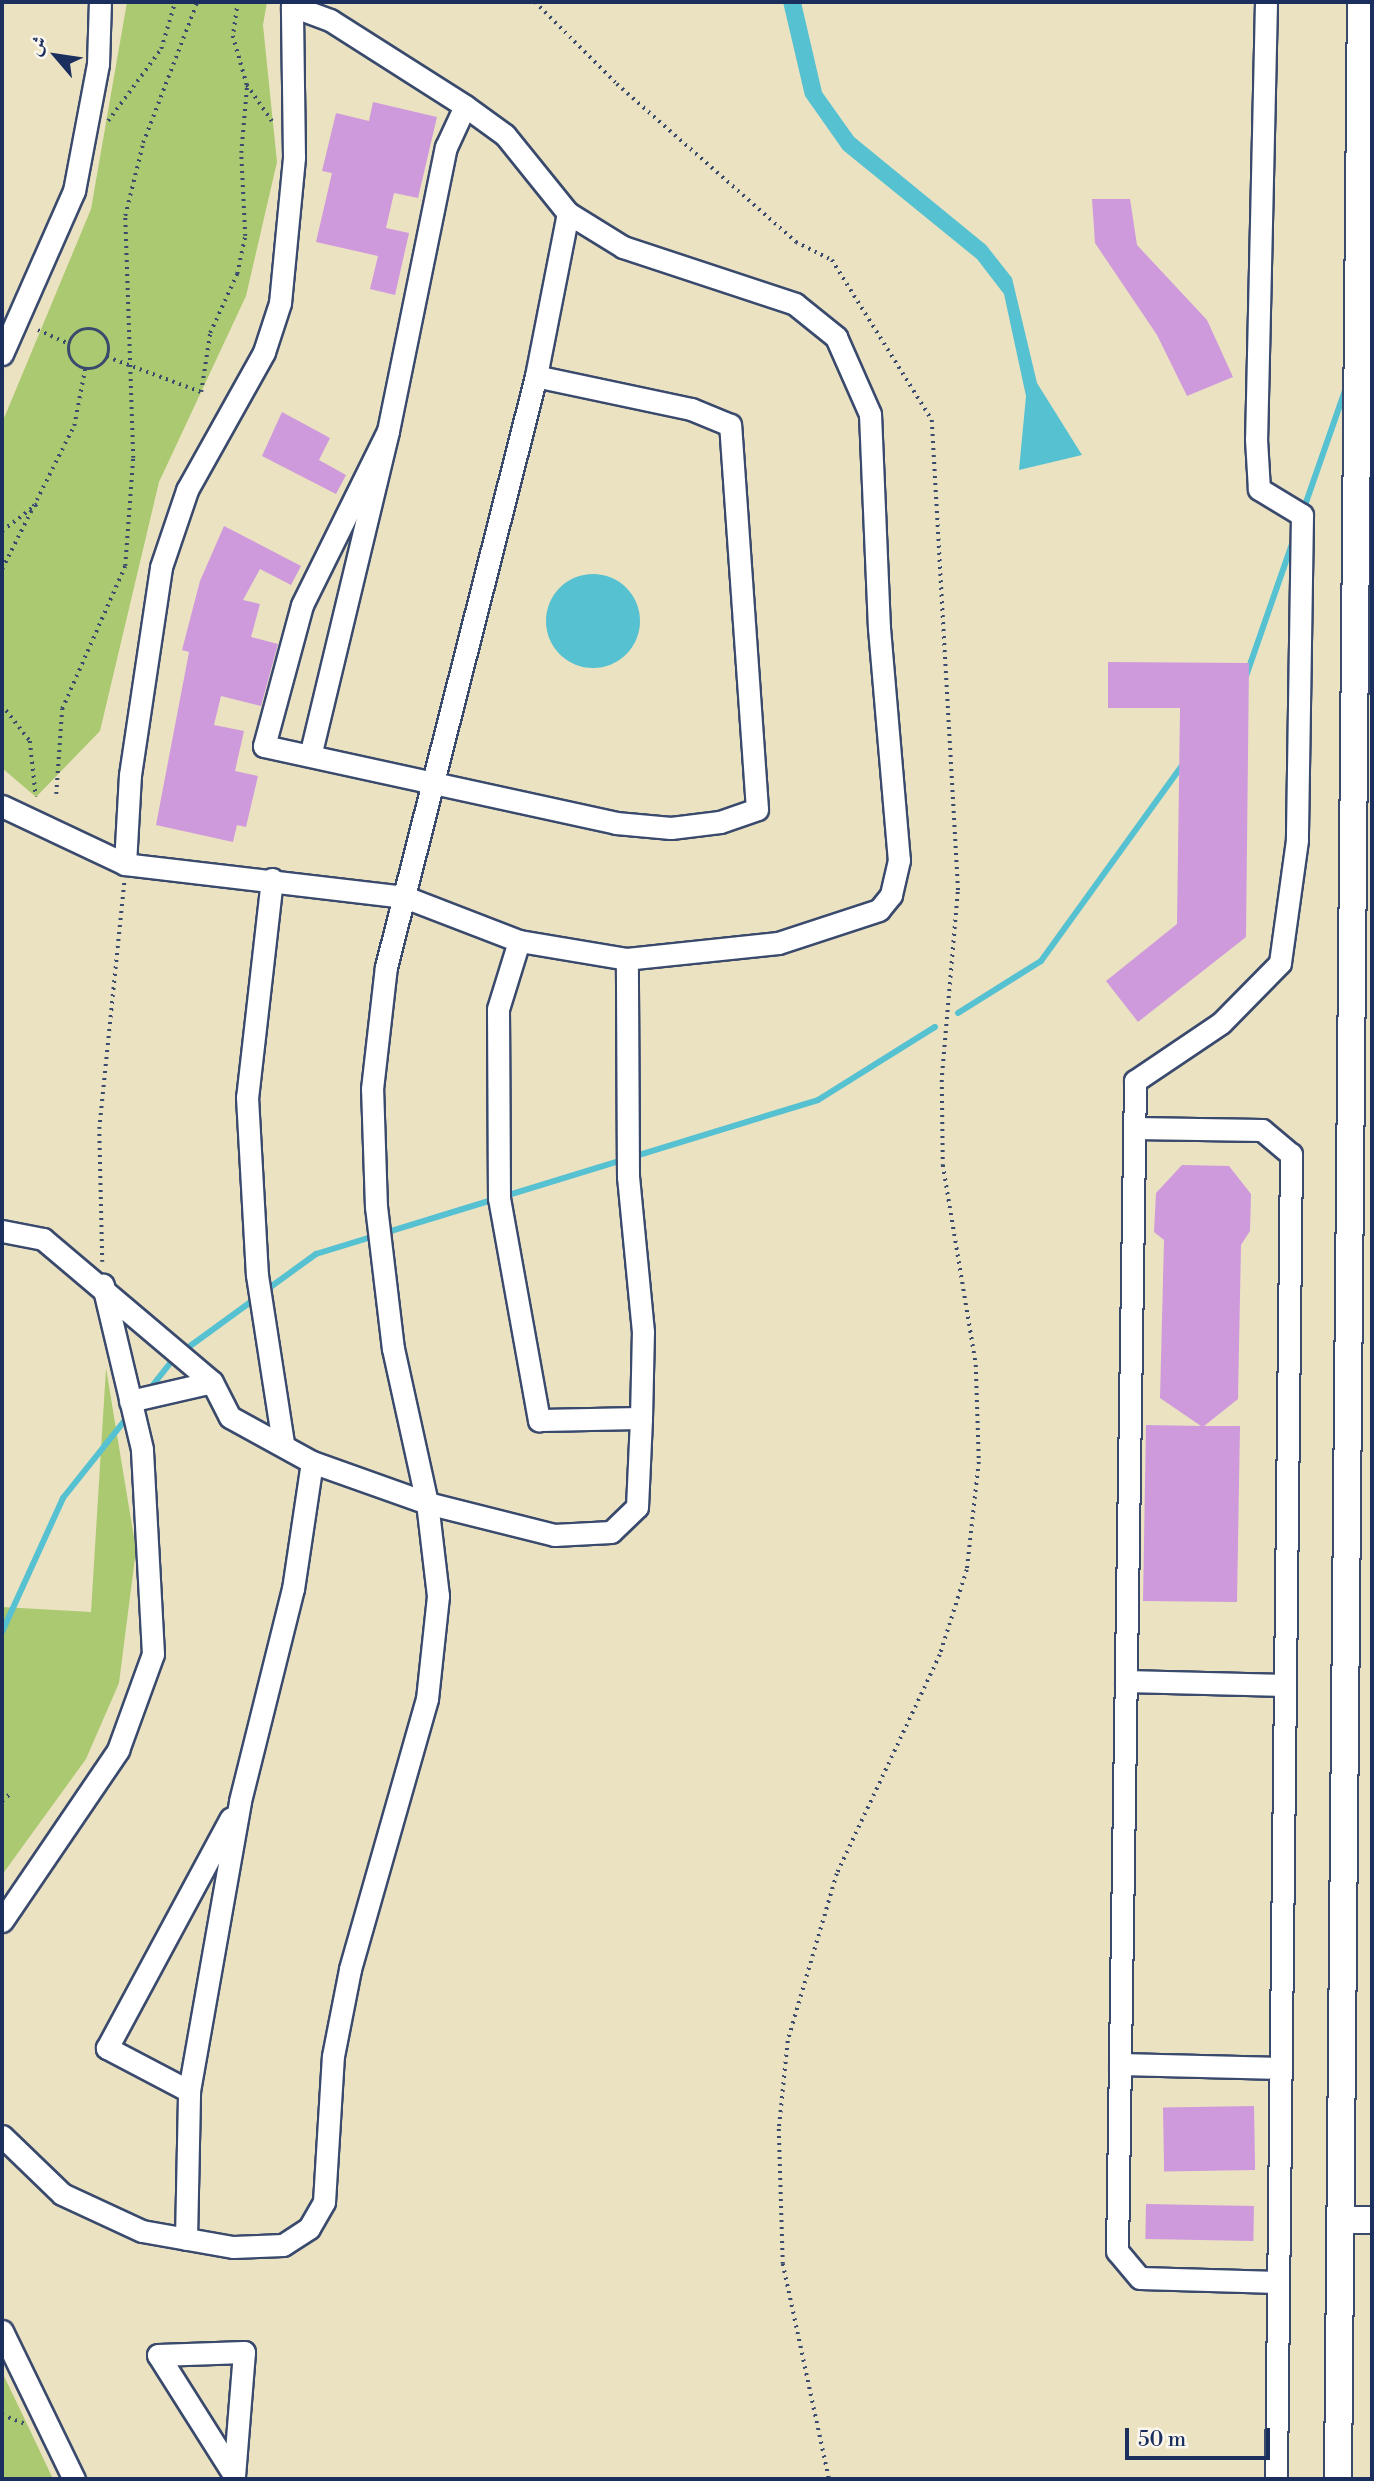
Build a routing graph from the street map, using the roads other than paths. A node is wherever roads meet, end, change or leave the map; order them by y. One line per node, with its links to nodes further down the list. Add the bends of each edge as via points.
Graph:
1 (100, 2): 7 (street, via 98,64 74,191)
2 (1266, 2): 18 (street, via 1256,439 1259,489 1302,515 1297,840 1280,963 1220,1023 1135,1081)
3 (294, 3): 5 (street, via 330,20); 13 (street, via 294,156 280,303 264,352 187,491 161,567 130,775)
4 (1361, 4): 35 (main road)
5 (465, 106): 6 (street, via 506,135); 9 (street, via 446,147)
6 (568, 213): 8 (street); 17 (street, via 623,247 795,304 836,337 870,414 879,628 899,860 891,895 858,919 778,943)
7 (2, 354)
8 (536, 376): 11 (street); 11 (street, via 691,410 730,425 757,809 720,822 643,825)
9 (388, 431): 10 (street); 10 (street, via 302,605 264,746)
10 (311, 752): 11 (street)
11 (436, 779): 15 (street)
12 (2, 806): 13 (street)
13 (125, 864): 14 (street)
14 (272, 879): 15 (street); 24 (street, via 247,1097 257,1275)
15 (405, 897): 16 (street); 26 (street, via 386,967 373,1089 376,1207 393,1349)
16 (519, 941): 17 (street); 23 (street, via 498,1009 499,1198 539,1420)
17 (627, 959): 23 (street, via 628,1177 643,1332)
18 (1134, 1128): 27 (street); 28 (street, via 1262,1130 1292,1154)
19 (2, 1231): 20 (street, via 43,1239)
20 (103, 1285): 21 (street); 22 (street)
21 (212, 1382): 22 (street); 24 (street, via 230,1417)
22 (130, 1401): 30 (street, via 142,1449 152,1549 153,1654 118,1750)
23 (641, 1418): 26 (street, via 637,1507 611,1532 554,1535)
24 (283, 1443): 25 (street)
25 (312, 1462): 26 (street); 29 (street, via 293,1589)
26 (427, 1503): 37 (street, via 438,1596 427,1699 345,1994 333,2056 324,2202 309,2228 283,2245)
27 (1126, 1681): 28 (street); 31 (street)
28 (1285, 1685): 32 (street)
29 (240, 1801): 33 (street); 33 (street, via 107,2048)
30 (2, 1921)
31 (1120, 2064): 32 (street); 38 (street, via 1117,2251 1140,2278)
32 (1281, 2068): 38 (street)
33 (189, 2091): 37 (street)
34 (2, 2136): 37 (street, via 25,2165 100,2217)
35 (1341, 2220): 36 (main road); 43 (main road)
36 (1372, 2220)
37 (186, 2239)
38 (1278, 2282): 42 (street)
39 (2, 2331): 41 (street)
40 (231, 2477): 40 (street, via 244,2352 158,2355 172,2377)
41 (74, 2479)
42 (1276, 2479)
43 (1338, 2479)

